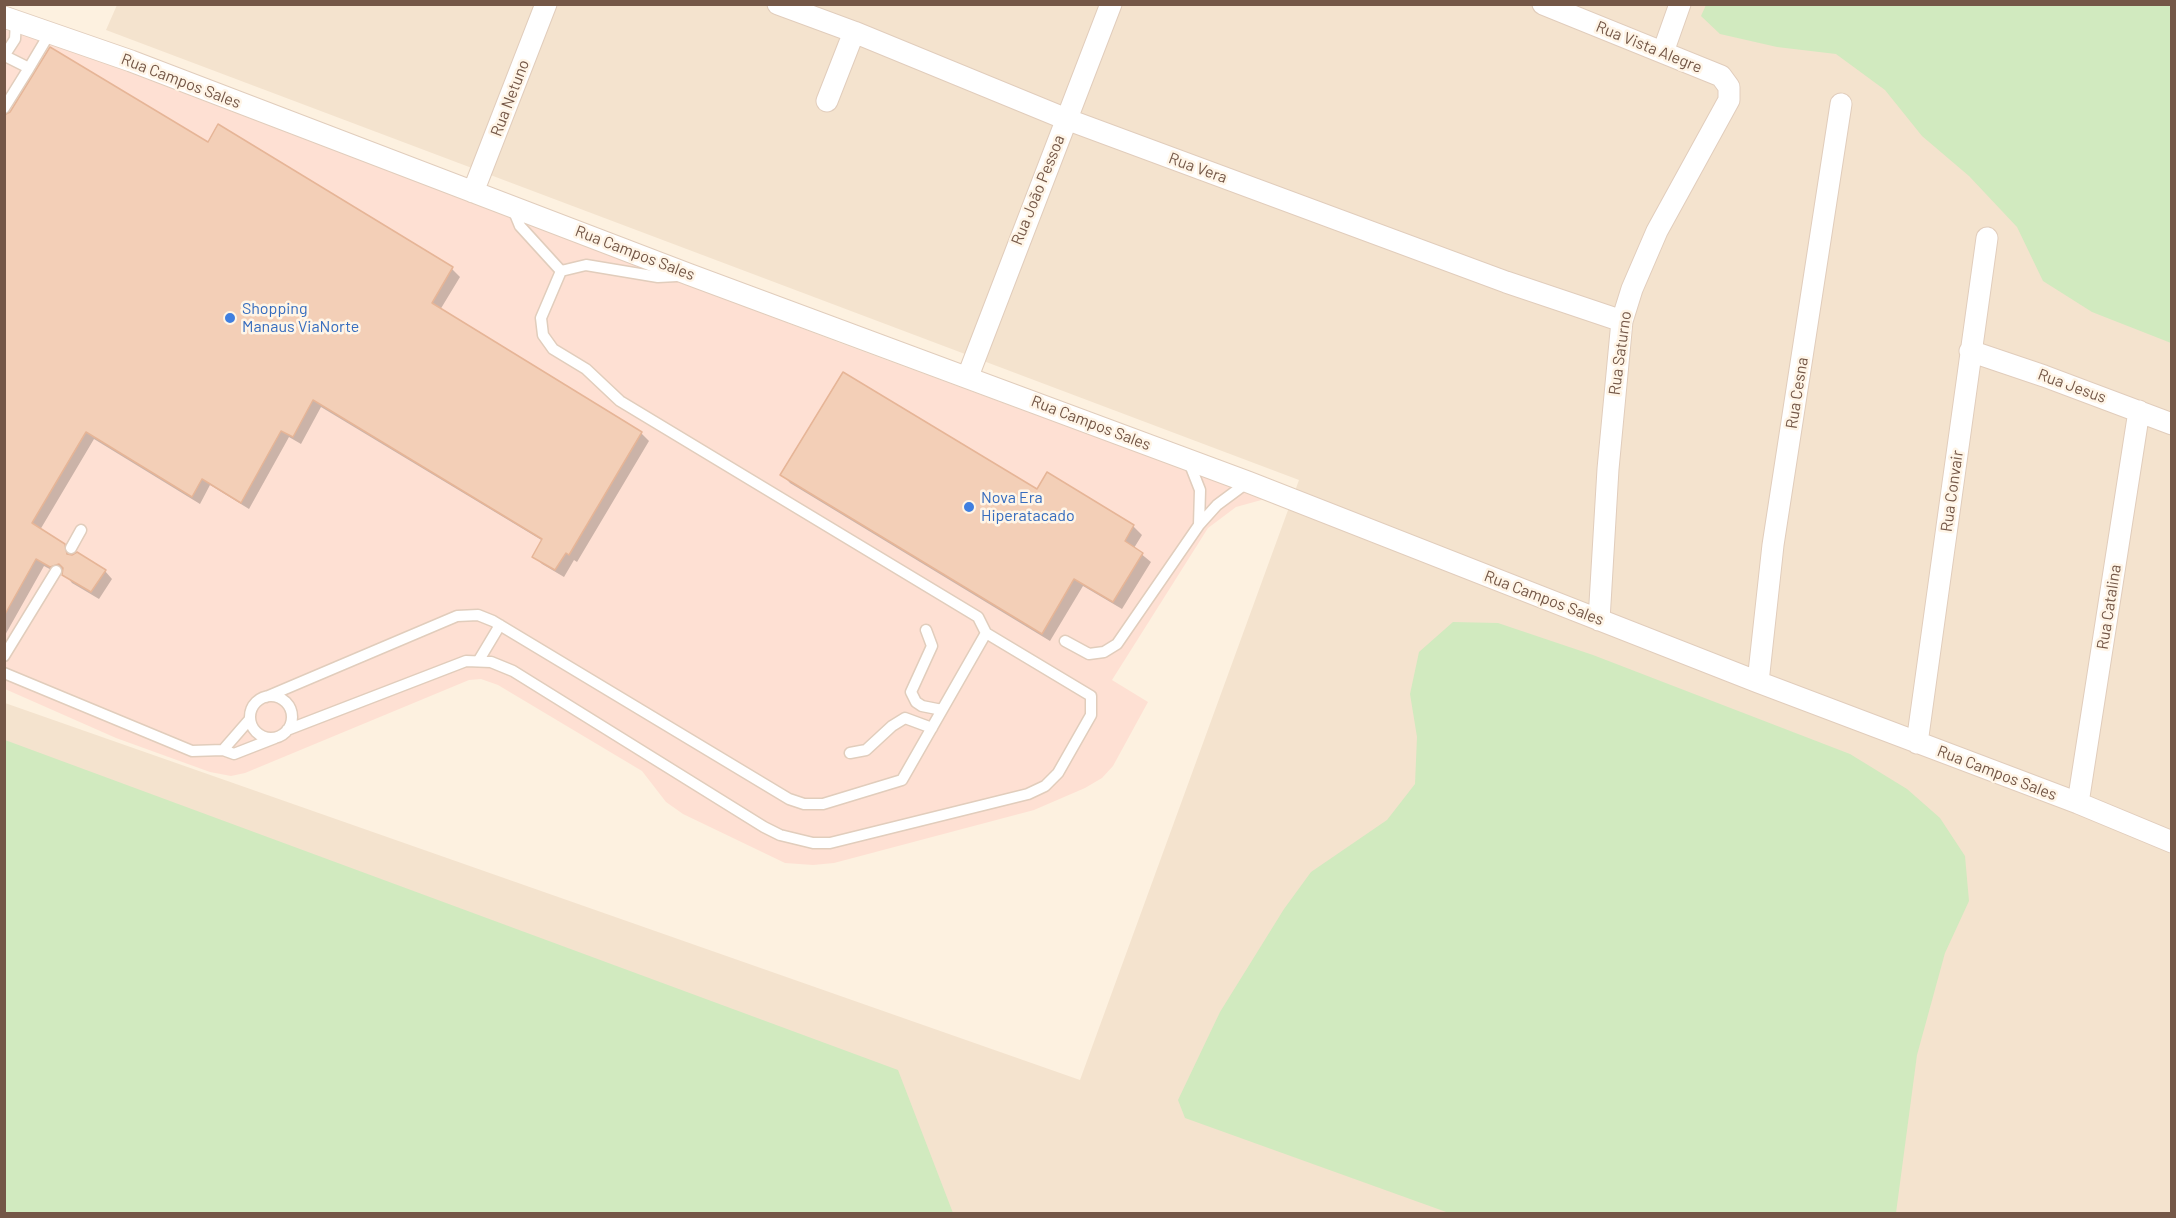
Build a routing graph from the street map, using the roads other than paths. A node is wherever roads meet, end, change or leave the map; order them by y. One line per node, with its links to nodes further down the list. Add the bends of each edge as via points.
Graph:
1 (546, 4): 17 (street, Rua Netuno)
2 (778, 4): 8 (street, Rua Vera)
3 (1111, 4): 16 (street, Rua João Pessoa)
4 (1543, 4): 9 (street, Rua Vista Alegre)
5 (1680, 4): 9 (street)
6 (10, 18): 7 (street, Rua Campos Sales); 10 (lane, via 15,39)
7 (51, 31): 11 (lane); 17 (street, Rua Campos Sales)
8 (854, 32): 13 (street); 16 (street, Rua Vera)
9 (1663, 52): 12 (street, Rua Vista Alegre)
10 (5, 56): 11 (lane)
11 (28, 68): 15 (lane)
12 (1721, 76): 22 (street, Rua Saturno, via 1729,87 1729,100 1657,231)
13 (827, 101)
14 (1840, 104): 41 (street, Rua Cesna, via 1773,545)
15 (4, 108)
16 (1066, 119): 22 (street, Rua Vera); 24 (street, Rua João Pessoa)
17 (473, 192): 18 (street, Rua Campos Sales)
18 (511, 206): 20 (lane, via 520,226); 21 (street, Rua Campos Sales)
19 (1986, 238): 23 (street, Rua Convair)
20 (561, 271): 21 (lane, via 586,265 658,277); 36 (lane, via 542,318 543,335 553,349 586,369 620,401 978,617)
21 (688, 274): 24 (street, Rua Campos Sales)
22 (1622, 321): 33 (street, Rua Saturno, via 1608,457)
23 (1970, 351): 25 (street, Rua Jesus); 48 (street, Rua Convair)
24 (968, 376): 27 (street, Rua Campos Sales)
25 (2139, 411): 26 (street, Rua Jesus); 51 (street, Rua Catalina)
26 (2172, 424)
27 (1187, 459): 28 (street, Rua Campos Sales); 29 (lane, via 1200,490)
28 (1248, 482): 29 (lane, via 1217,505); 33 (street, Rua Campos Sales)
29 (1199, 525): 37 (lane, via 1117,644 1104,652 1089,654)
30 (81, 530): 31 (lane)
31 (71, 548)
32 (56, 571): 38 (lane)
33 (1599, 620): 41 (street, Rua Campos Sales)
34 (500, 625): 39 (lane); 42 (lane, via 478,615 457,615); 45 (lane, via 789,799 804,804 823,804 902,780)
35 (926, 630): 43 (lane, via 933,646 911,692 922,706)
36 (986, 633): 39 (lane, via 1091,696 1091,715 1058,773 1045,786 1028,794 830,843 796,840 764,827 513,671); 43 (lane)
37 (1065, 641)
38 (4, 656)
39 (479, 660): 46 (lane, via 466,661)
40 (4, 673): 49 (lane, via 192,751)
41 (1758, 682): 48 (street, Rua Campos Sales)
42 (266, 697): 44 (lane, via 254,705); 46 (lane, via 280,698 290,709)
43 (942, 710): 45 (lane)
44 (250, 719): 47 (lane, via 261,736); 49 (lane)
45 (932, 728): 50 (lane, via 905,718 866,750)
46 (287, 730): 47 (lane)
47 (275, 738): 49 (lane, via 234,754)
48 (1917, 743): 51 (street, Rua Campos Sales)
49 (223, 750)
50 (850, 753)
51 (2078, 803): 52 (street, Rua Campos Sales)
52 (2172, 842)

